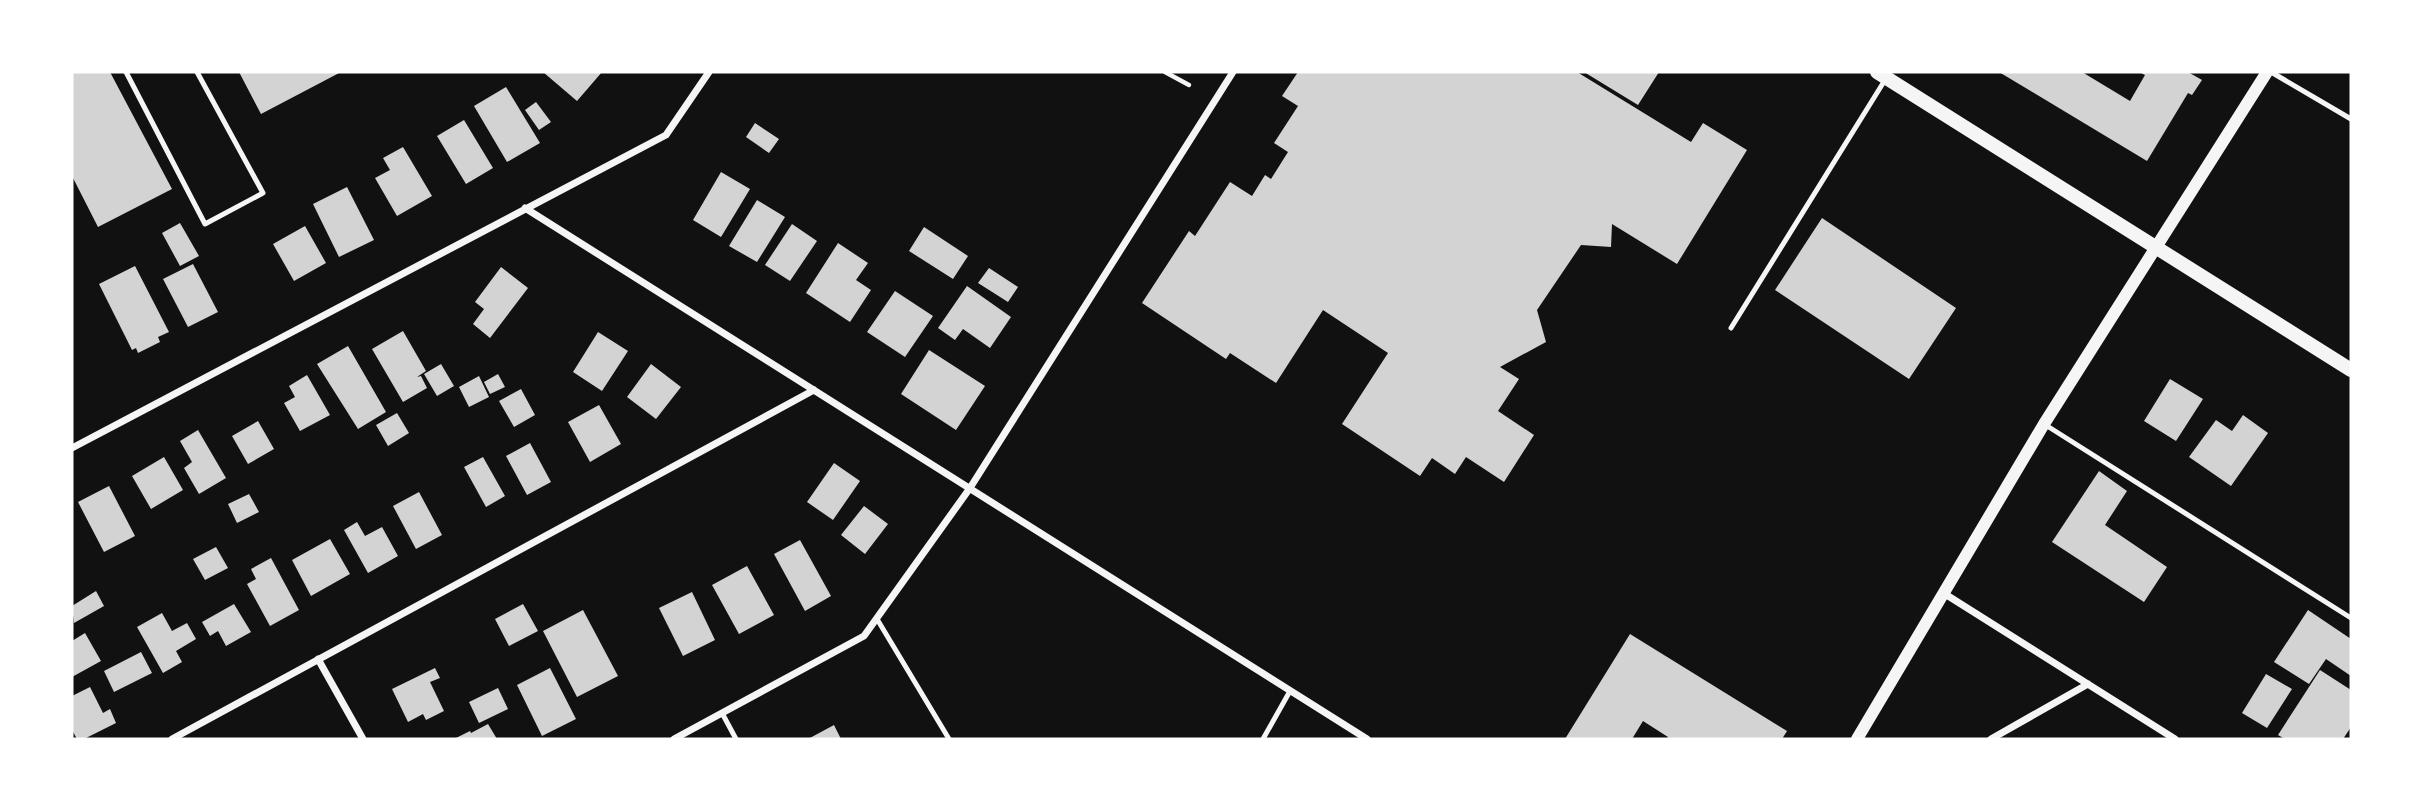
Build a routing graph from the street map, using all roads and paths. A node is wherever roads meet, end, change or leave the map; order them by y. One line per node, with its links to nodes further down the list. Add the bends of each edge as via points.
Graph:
1 (126, 72): 2 (lane, via 205,224 263,193)
2 (197, 72)
3 (1165, 72): 8 (path)
4 (1233, 72): 17 (street)
5 (2269, 72): 9 (lane); 11 (street)
6 (706, 73): 10 (street, via 666,135)
7 (1882, 75): 11 (main road); 12 (lane)
8 (1189, 85)
9 (2351, 119)
10 (525, 208): 14 (street); 16 (street)
11 (2157, 247): 13 (main road); 15 (street)
12 (1731, 328)
13 (2351, 370)
14 (814, 390): 17 (street); 21 (street)
15 (2044, 424): 18 (street); 19 (lane)
16 (72, 448)
17 (970, 488): 20 (street); 23 (street)
18 (1945, 594): 22 (street); 32 (street)
19 (2351, 618)
20 (877, 619): 24 (street, via 864,636); 29 (lane)
21 (318, 659): 25 (street); 26 (street)
22 (2088, 684): 33 (street); 34 (street)
23 (1290, 691): 30 (lane); 31 (street)
24 (722, 713): 27 (street); 28 (lane)
25 (172, 739)
26 (363, 739)
27 (674, 739)
28 (736, 739)
29 (949, 739)
30 (1263, 739)
31 (1367, 739)
32 (1857, 739)
33 (1990, 739)
34 (2175, 739)

